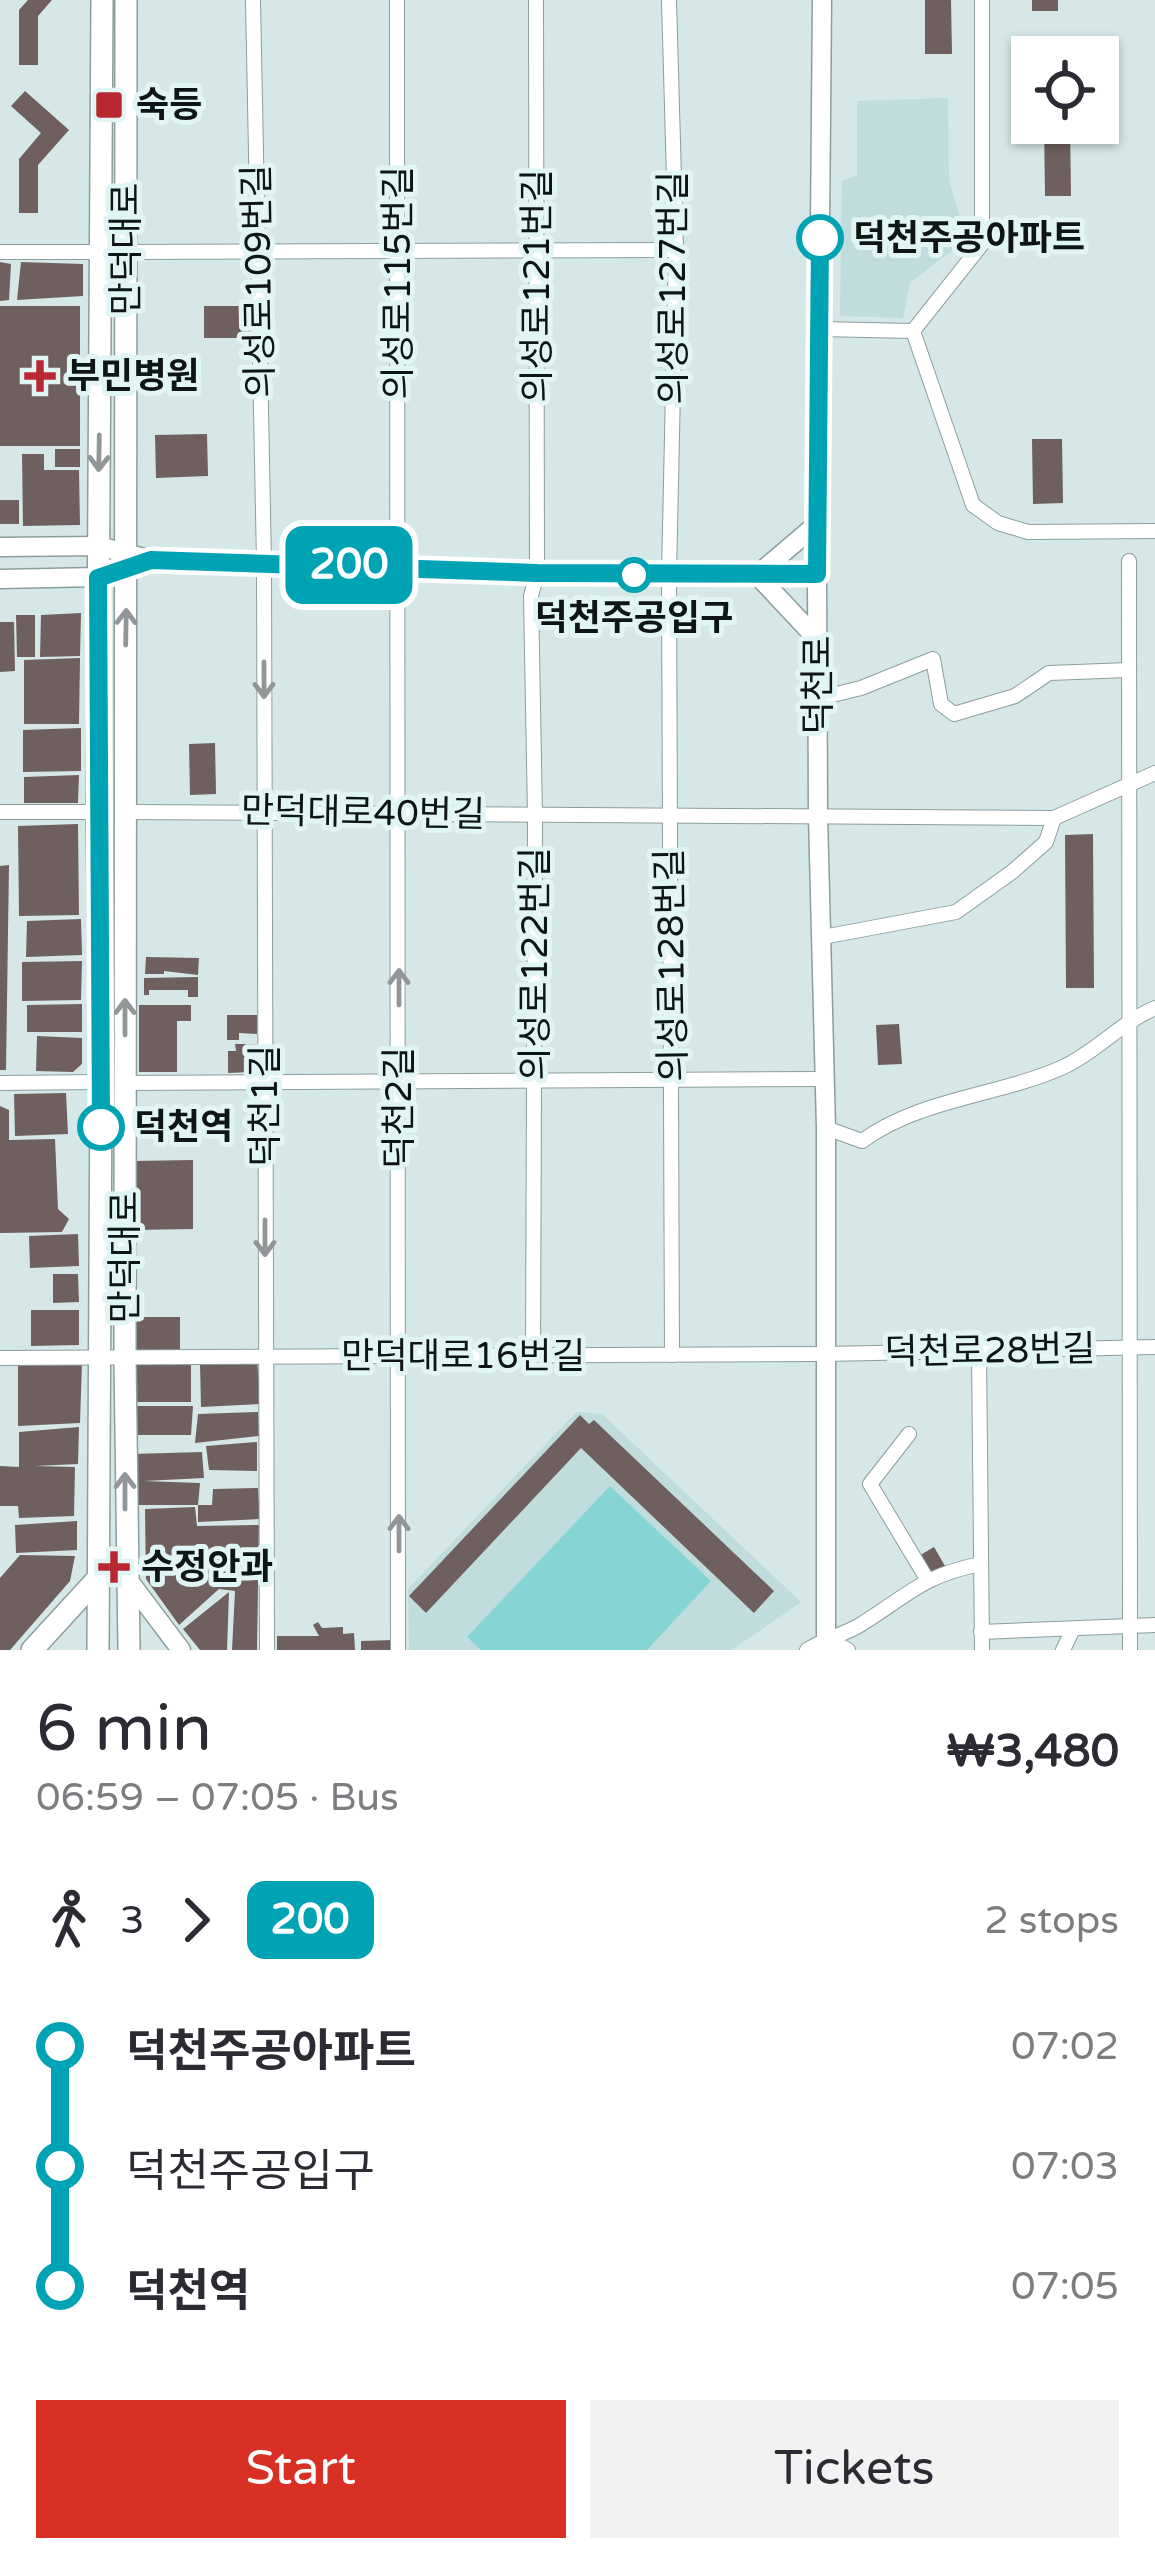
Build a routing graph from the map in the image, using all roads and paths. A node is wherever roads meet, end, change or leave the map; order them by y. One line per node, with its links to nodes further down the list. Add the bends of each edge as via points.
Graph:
1 (102, 0): 15 (main road, 만덕대로)
2 (126, 0): 14 (main road, 만덕대로)
3 (253, 0): 11 (street, 의성로109번길)
4 (398, 0): 12 (street, 의성로115번길)
5 (536, 0): 9 (street, 의성로121번길)
6 (669, 0): 10 (street, 의성로127번길)
7 (822, 0): 16 (main road, 덕천로)
8 (982, 0): 17 (street, via 982,244)
9 (538, 250): 10 (street); 12 (street); 26 (street, 의성로121번길)
10 (676, 250): 28 (street, 의성로127번길)
11 (260, 251): 12 (street); 14 (street); 24 (street, 의성로109번길)
12 (398, 251): 25 (street, 의성로115번길)
13 (0, 252): 15 (street)
14 (125, 252): 22 (main road, 만덕대로)
15 (101, 253): 20 (main road, 만덕대로, one-way to 20)
16 (820, 329): 17 (street); 18 (main road, 덕천로)
17 (913, 331): 19 (street, via 973,505 1028,532)
18 (818, 523): 27 (main road, 덕천로); 29 (main road)
19 (1155, 531)
20 (98, 546): 21 (main road); 22 (main road); 30 (main road, 만덕대로)
21 (5, 550): 31 (main road, via 40,562)
22 (127, 561): 24 (main road); 30 (main road); 39 (main road, 만덕대로, one-way to 22)
23 (1129, 561): 33 (street)
24 (264, 563): 25 (main road); 40 (street, 덕천1길, one-way to 40)
25 (399, 566): 26 (main road); 42 (street, 덕천2길)
26 (537, 573): 28 (main road); 43 (street, 의성로122번길)
27 (817, 574): 29 (main road); 32 (main road, 덕천로)
28 (669, 575): 29 (main road); 41 (street, 의성로128번길)
29 (757, 575): 32 (main road)
30 (98, 578): 31 (main road); 38 (main road, 만덕대로)
31 (7, 579)
32 (818, 641): 34 (main road, 덕천로)
33 (1129, 670): 34 (street, via 1049,673 1015,696 954,714 941,704 933,658); 36 (street)
34 (820, 698): 44 (main road, 덕천로)
35 (1155, 772): 36 (street)
36 (1131, 783): 45 (street); 48 (street)
37 (0, 812): 38 (street)
38 (97, 812): 53 (main road, 만덕대로)
39 (124, 812): 40 (street, 만덕대로40번길); 56 (main road, 만덕대로, one-way to 39)
40 (264, 812): 42 (street, 만덕대로40번길); 54 (street, 덕천1길)
41 (670, 814): 43 (street, 만덕대로40번길); 44 (street, 만덕대로40번길); 50 (street, 의성로128번길)
42 (399, 815): 43 (street, 만덕대로40번길); 51 (street, 덕천2길, one-way to 42)
43 (535, 815): 52 (street, 의성로122번길)
44 (818, 816): 45 (street, 만덕대로40번길); 46 (main road, 덕천로)
45 (1054, 818): 46 (street, via 1046,842 956,912)
46 (823, 938): 49 (main road, 덕천로)
47 (1155, 1008): 48 (street)
48 (1129, 1019): 57 (street, via 1064,1067 887,1123 862,1142); 58 (street)
49 (825, 1079): 50 (street); 57 (main road, 덕천로)
50 (673, 1080): 52 (street); 62 (street, 의성로128번길)
51 (399, 1081): 52 (street); 54 (street); 63 (street, 덕천2길)
52 (534, 1081): 64 (street, 의성로122번길)
53 (101, 1082): 55 (street); 65 (main road, 만덕대로)
54 (265, 1082): 56 (street); 66 (street, 덕천1길, one-way to 66)
55 (0, 1083)
56 (125, 1083): 68 (main road, 만덕대로)
57 (826, 1128): 61 (main road, 덕천로)
58 (1129, 1348): 59 (street, 덕천로28번길); 60 (street, 덕천로28번길); 75 (street)
59 (1155, 1348)
60 (979, 1351): 61 (street, 덕천로28번길); 70 (street)
61 (825, 1354): 62 (street, 만덕대로16번길); 78 (main road, 덕천로)
62 (672, 1355): 64 (street, 만덕대로16번길)
63 (399, 1356): 64 (street, 만덕대로16번길); 66 (street, 만덕대로16번길); 84 (street, 덕천2길, one-way to 63)
64 (533, 1356)
65 (100, 1357): 67 (street, 만덕대로16번길); 68 (street, 만덕대로16번길); 72 (main road, 만덕대로)
66 (266, 1357): 68 (street, 만덕대로16번길); 83 (street, 덕천1길)
67 (0, 1358)
68 (125, 1358): 71 (main road, 만덕대로, one-way to 68)
69 (909, 1435): 73 (street, via 870,1484)
70 (981, 1564): 73 (street); 77 (street)
71 (126, 1576): 81 (main road, 만덕대로); 82 (main road)
72 (99, 1577): 79 (main road); 80 (main road, 만덕대로)
73 (927, 1580): 78 (street)
74 (1155, 1625): 75 (street)
75 (1130, 1627): 76 (street); 89 (street)
76 (1073, 1629): 77 (street); 88 (street)
77 (981, 1632): 87 (street)
78 (826, 1644): 85 (street); 86 (street)
79 (32, 1650)
80 (98, 1650)
81 (129, 1650)
82 (182, 1650)
83 (267, 1650)
84 (398, 1650)
85 (807, 1650)
86 (848, 1650)
87 (982, 1650)
88 (1063, 1650)
89 (1130, 1650)

